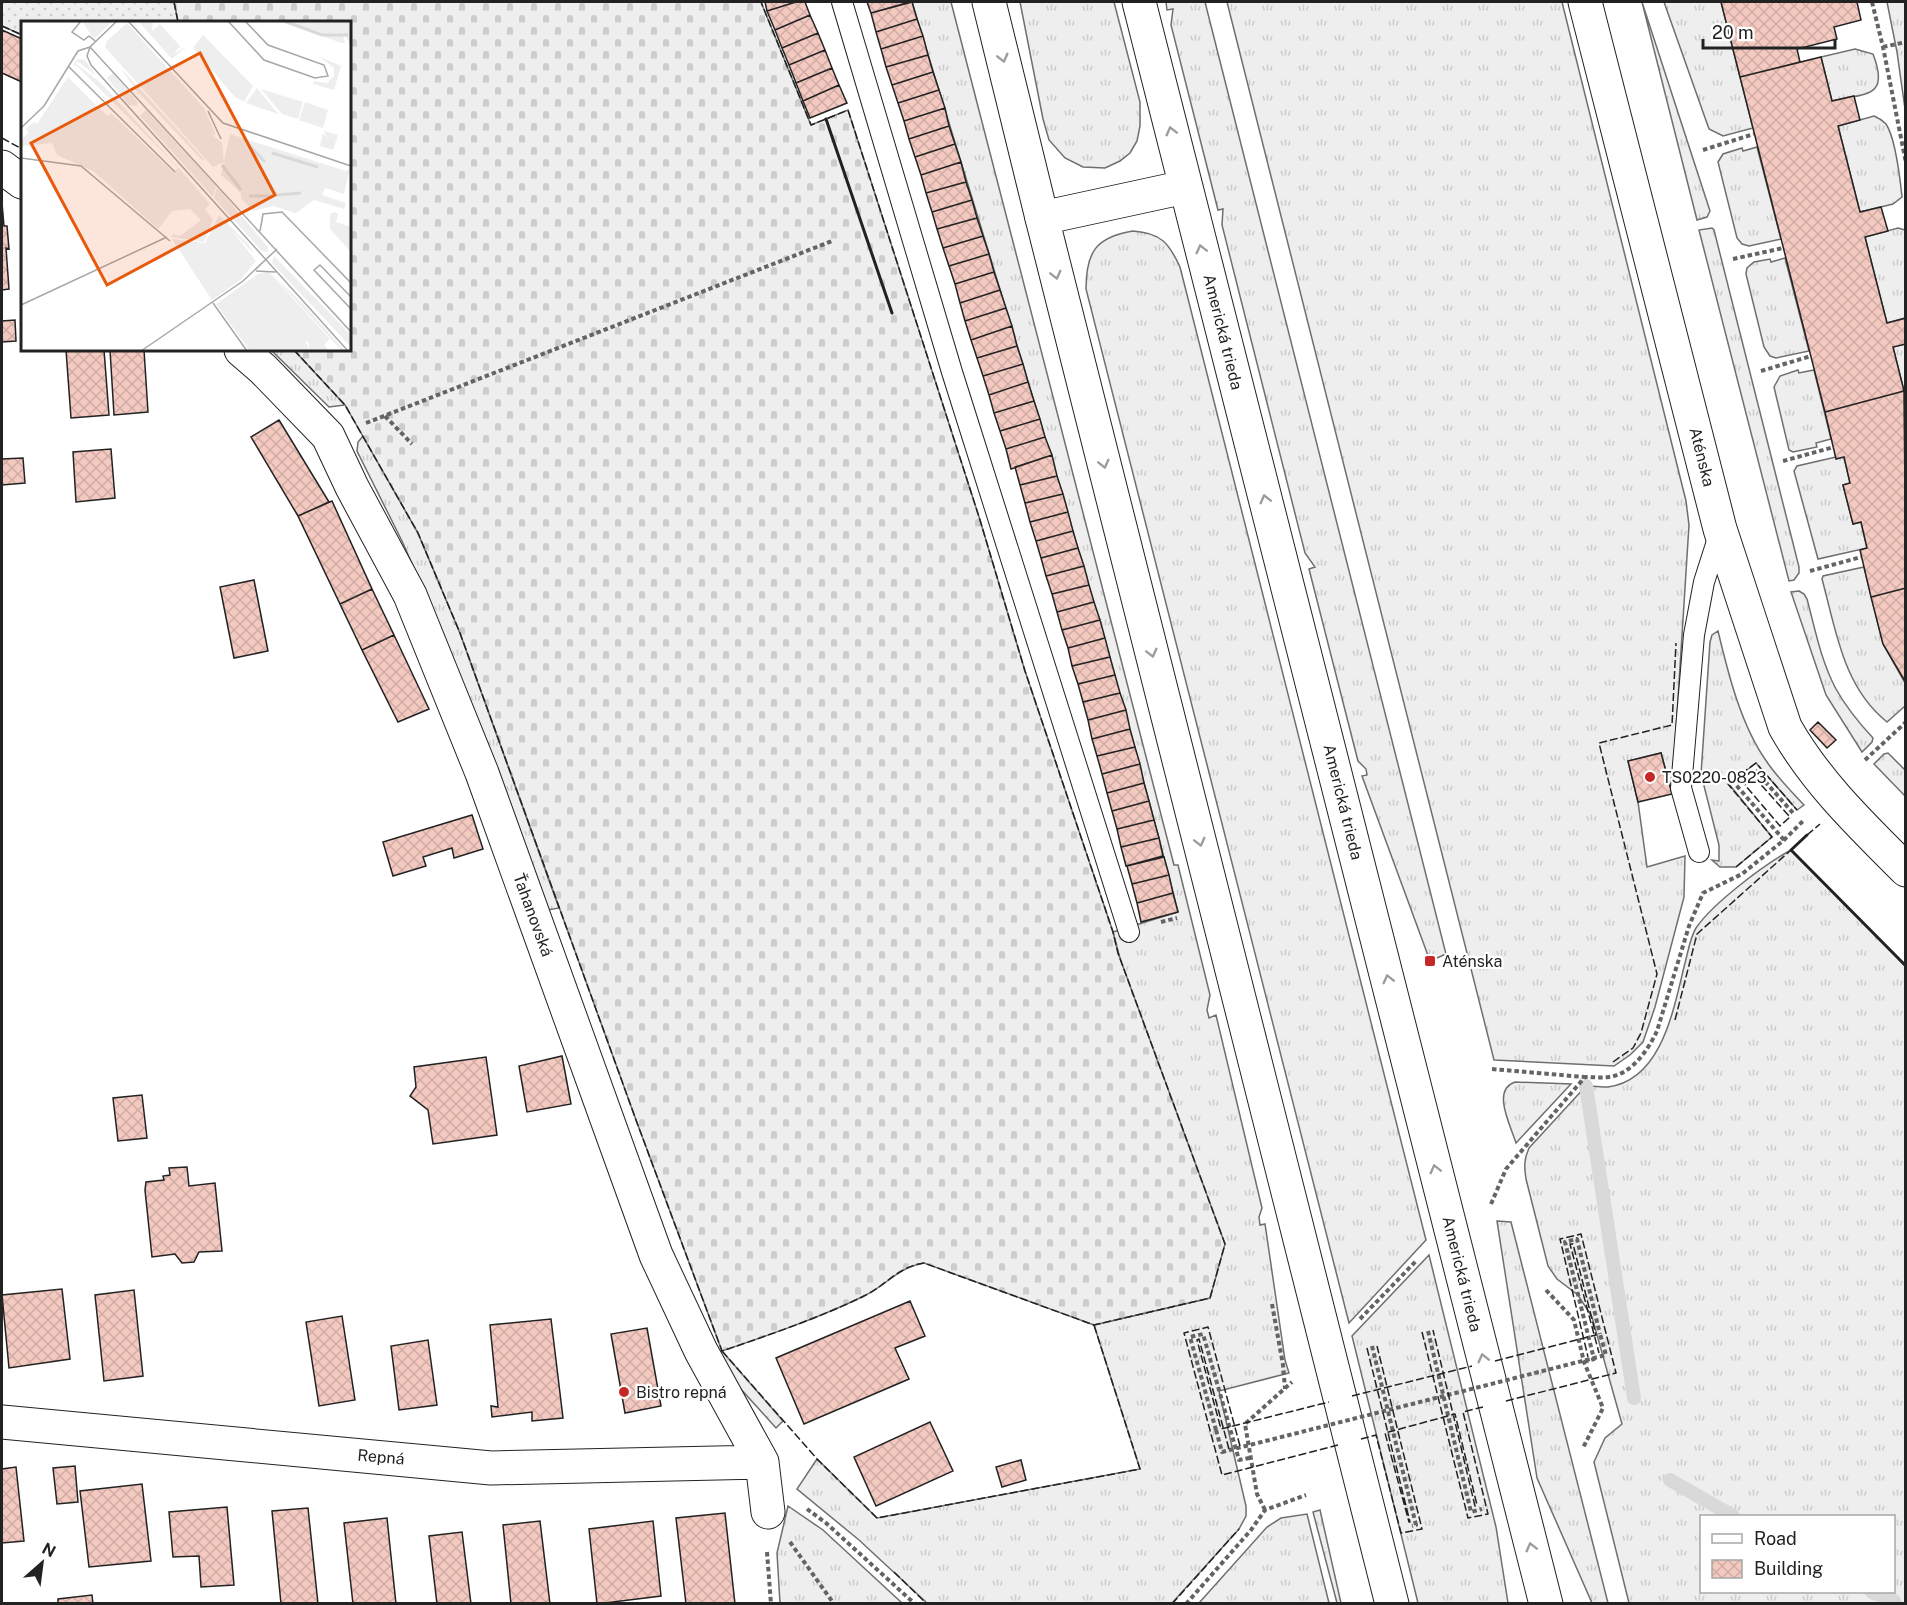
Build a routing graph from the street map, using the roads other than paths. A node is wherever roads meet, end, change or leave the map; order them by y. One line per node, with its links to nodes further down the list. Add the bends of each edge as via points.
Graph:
1 (842, 2): 13 (lane, via 952,372)
2 (989, 2): 8 (street, one-way to 8)
3 (1139, 2): 7 (street, Americká trieda, one-way to 3)
4 (1585, 2): 10 (street, Aténska)
5 (2, 167): 6 (street)
6 (21, 181)
7 (1185, 187): 8 (street); 18 (street, Americká trieda, one-way to 7)
8 (1042, 218): 17 (street, one-way to 17)
9 (242, 351): 15 (street, Ťahanovská, via 328,436 410,595 482,773 656,1255 700,1351)
10 (1720, 529): 11 (lane, via 1694,635 1681,788); 12 (street, Aténska, via 1785,727 1831,794)
11 (1699, 852)
12 (1905, 870)
13 (1129, 932)
14 (2, 1422): 15 (street, Repná, via 491,1468)
15 (762, 1462): 16 (street, Ťahanovská)
16 (768, 1512)
17 (1392, 1604)
18 (1546, 1604)

